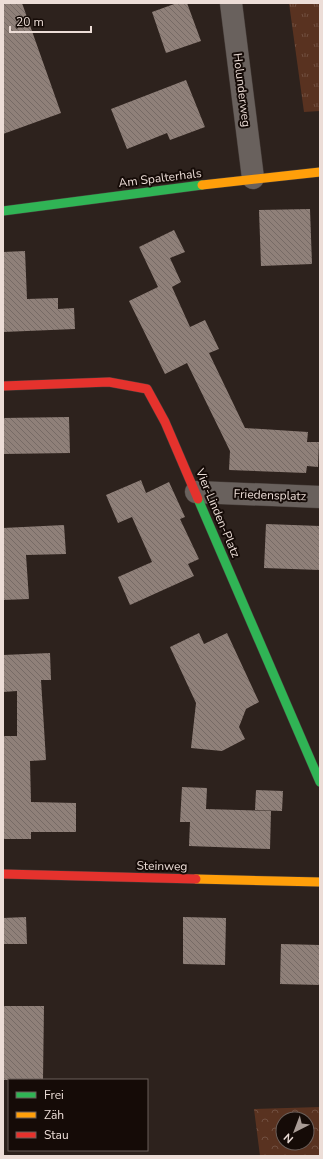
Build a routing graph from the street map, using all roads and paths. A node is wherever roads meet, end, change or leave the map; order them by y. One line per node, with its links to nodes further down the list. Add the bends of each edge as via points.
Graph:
1 (231, 3): 3 (street, Holunderweg)
2 (320, 172): 3 (street, Am Spalterhals)
3 (253, 178): 4 (street, Am Spalterhals)
4 (3, 211)
5 (3, 386): 6 (street, Vier-Linden-Platz, via 109,382 147,389 165,422)
6 (196, 492): 7 (street, Friedensplatz); 8 (street, Vier-Linden-Platz)
7 (320, 497)
8 (320, 782)
9 (3, 874): 10 (street, Steinweg)
10 (320, 882)

